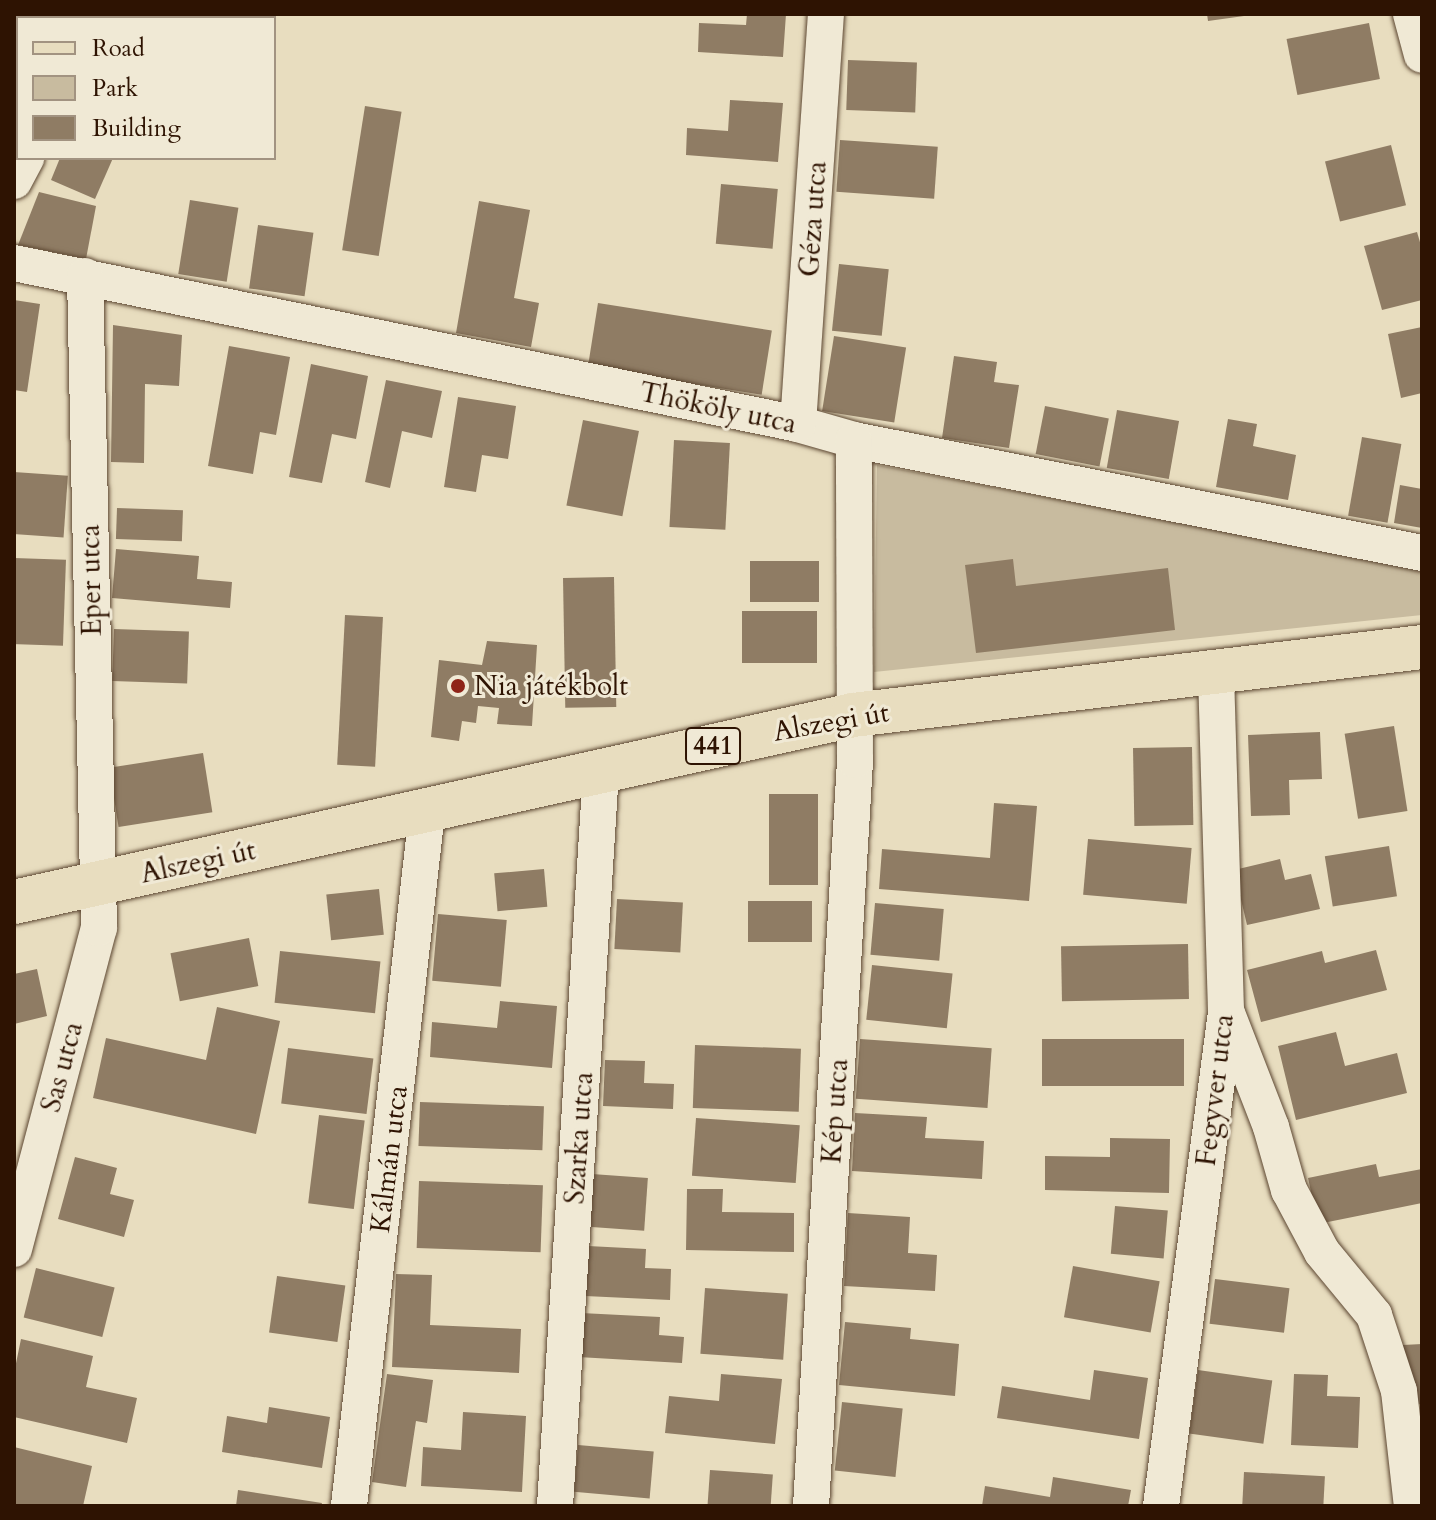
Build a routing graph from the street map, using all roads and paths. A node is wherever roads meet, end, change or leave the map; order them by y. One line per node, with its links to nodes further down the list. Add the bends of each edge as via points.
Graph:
1 (826, 14): 8 (street, Géza utca)
2 (1411, 14): 3 (street)
3 (1422, 55)
4 (25, 160): 5 (street)
5 (14, 181)
6 (14, 263): 7 (street, Thököly utca)
7 (85, 276): 8 (street, Thököly utca); 16 (street, Eper utca)
8 (798, 424): 9 (street, Thököly utca)
9 (854, 440): 10 (street, Thököly utca); 13 (street)
10 (1422, 553)
11 (1422, 647): 12 (main road, Alszegi út / 441)
12 (1216, 672): 13 (main road, Alszegi út / 441); 18 (street, Fegyver utca)
13 (853, 715): 14 (main road, Alszegi út / 441); 22 (street, Kép utca, via 848,904)
14 (601, 770): 15 (main road, Alszegi út / 441); 21 (street, Szarka utca)
15 (427, 812): 16 (main road, Alszegi út / 441); 20 (street, Kálmán utca)
16 (97, 884): 17 (main road, Alszegi út / 441); 19 (street, Sas utca, via 99,928)
17 (14, 902)
18 (1226, 1011): 23 (street, Fegyver utca); 24 (street, via 1289,1190 1322,1252 1374,1315 1399,1391)
19 (14, 1249)
20 (349, 1506)
21 (555, 1506)
22 (811, 1506)
23 (1161, 1506)
24 (1412, 1506)

